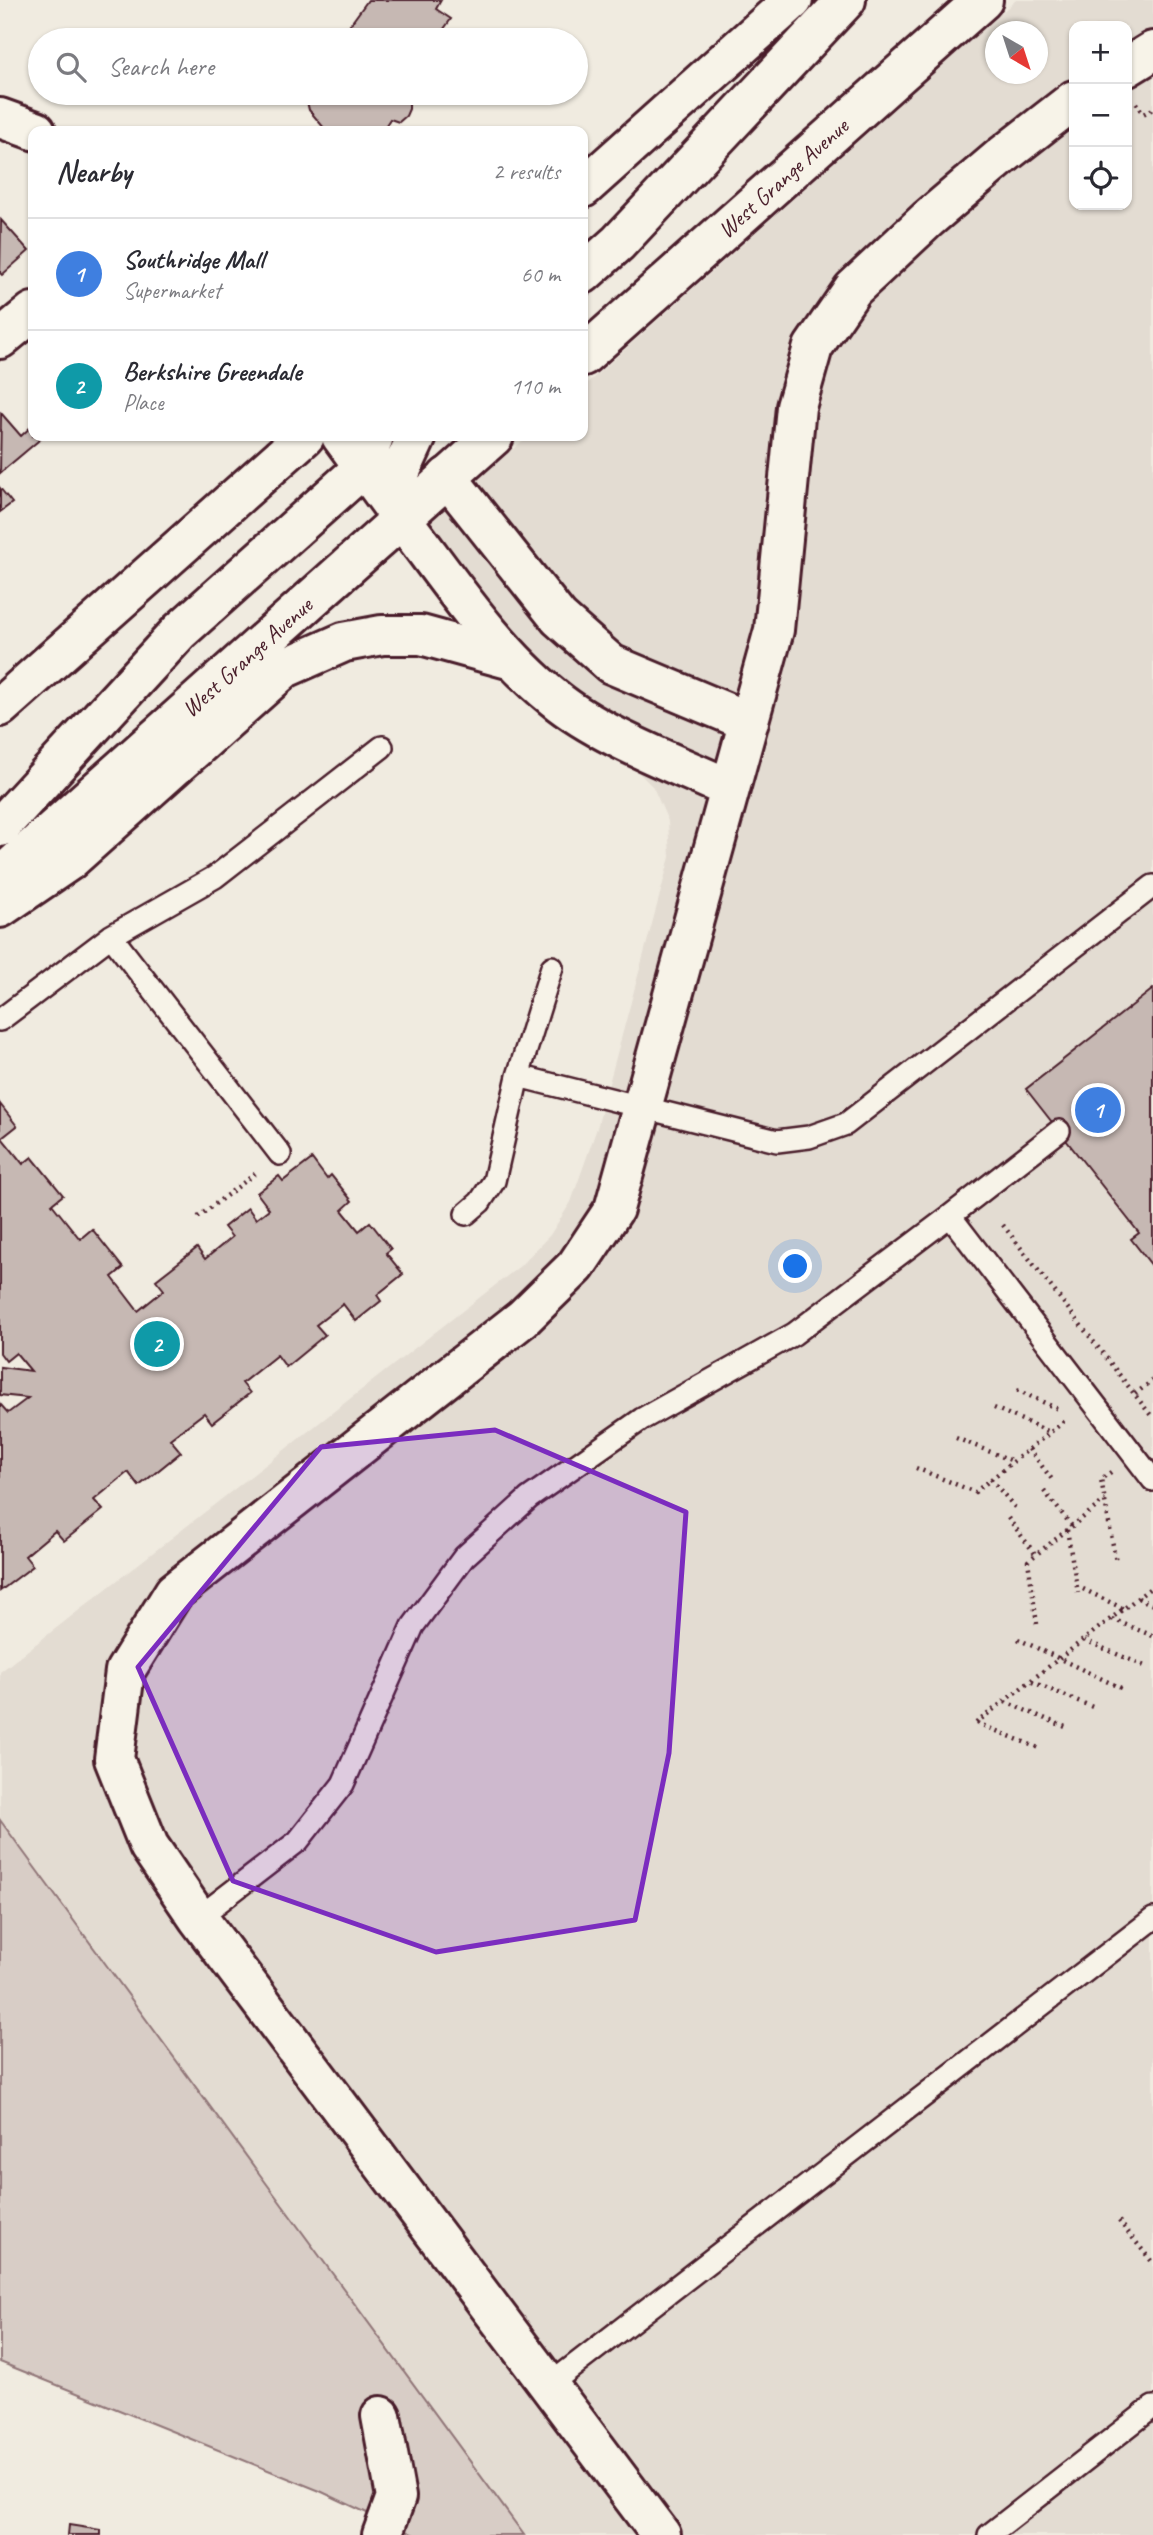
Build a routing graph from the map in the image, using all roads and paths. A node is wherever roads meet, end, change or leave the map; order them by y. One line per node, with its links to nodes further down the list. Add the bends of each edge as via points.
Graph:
1 (793, 0): 9 (street)
2 (846, 0): 10 (street)
3 (983, 0): 13 (street, West Grange Avenue)
4 (1153, 51): 5 (street)
5 (1132, 64)
6 (1069, 104): 24 (street, via 938,210 853,289 813,347 796,407 774,630)
7 (0, 118): 8 (street)
8 (28, 128)
9 (588, 184)
10 (588, 270)
11 (28, 316): 12 (street)
12 (0, 339)
13 (588, 352)
14 (299, 441): 23 (street)
15 (350, 441): 19 (street)
16 (413, 441): 21 (street, via 400,473)
17 (419, 441): 20 (street)
18 (488, 441): 20 (street, West Grange Avenue)
19 (369, 452): 21 (street); 27 (street, via 180,631)
20 (447, 477): 21 (street, West Grange Avenue); 24 (street, via 559,618 611,664)
21 (401, 518): 22 (street); 28 (street, West Grange Avenue)
22 (512, 660): 26 (street, via 554,699 593,725); 30 (street, via 421,635 382,635 344,642 285,668 69,861)
23 (0, 707)
24 (749, 722): 26 (street)
25 (382, 747): 31 (lane, via 215,877)
26 (730, 789): 35 (street)
27 (0, 827)
28 (0, 877)
29 (1153, 886): 35 (lane, via 846,1124 809,1138 778,1141)
30 (0, 908)
31 (111, 936): 33 (lane); 37 (lane)
32 (552, 967): 34 (lane)
33 (0, 1020)
34 (518, 1076): 35 (lane); 39 (lane, via 494,1181)
35 (642, 1106): 83 (street, via 614,1209 576,1266 523,1318 174,1592 125,1671 114,1759 149,1846)
36 (1059, 1131): 40 (lane)
37 (280, 1154)
38 (255, 1173): 41 (path)
39 (466, 1214)
40 (950, 1216): 55 (lane); 83 (lane, via 794,1334 642,1419 540,1490 464,1558 413,1626 343,1784 298,1841)
41 (198, 1217)
42 (1003, 1225): 45 (path)
43 (1153, 1380): 45 (path)
44 (1017, 1391): 48 (path, via 1072,1416)
45 (1135, 1394): 47 (path)
46 (994, 1408): 48 (path)
47 (1153, 1418)
48 (1051, 1433): 50 (path)
49 (956, 1438): 51 (path)
50 (1029, 1449): 51 (path); 56 (path)
51 (1014, 1461): 54 (path)
52 (916, 1468): 54 (path, via 975,1492)
53 (1114, 1469): 58 (path, via 1101,1479)
54 (991, 1479): 59 (path)
55 (1153, 1480)
56 (1055, 1482)
57 (1044, 1491): 61 (path)
58 (1105, 1500): 61 (path); 63 (path)
59 (1018, 1511)
60 (1008, 1518): 62 (path)
61 (1070, 1528): 62 (path); 66 (path)
62 (1036, 1555): 71 (path, via 1028,1561)
63 (1116, 1562)
64 (1153, 1586): 67 (path)
65 (1083, 1588): 69 (path)
66 (1077, 1593)
67 (1138, 1598): 68 (path); 69 (path)
68 (1153, 1605)
69 (1124, 1609): 70 (path)
70 (1111, 1619): 72 (path); 74 (path)
71 (1037, 1624)
72 (1153, 1636)
73 (1018, 1639): 75 (path)
74 (1084, 1640): 75 (path); 76 (path)
75 (1059, 1659): 77 (path); 78 (path)
76 (1147, 1667)
77 (1031, 1681): 79 (path); 80 (path)
78 (1121, 1688)
79 (1004, 1702): 81 (path); 82 (path, via 976,1723)
80 (1095, 1708)
81 (1068, 1728)
82 (1041, 1749)
83 (198, 1918): 87 (street)
84 (1153, 1919): 87 (lane)
85 (1119, 2221): 86 (path)
86 (1153, 2263)
87 (549, 2385): 91 (street)
88 (1153, 2407): 92 (lane)
89 (381, 2416): 90 (street, via 396,2497)
90 (382, 2535)
91 (661, 2535)
92 (989, 2535)

